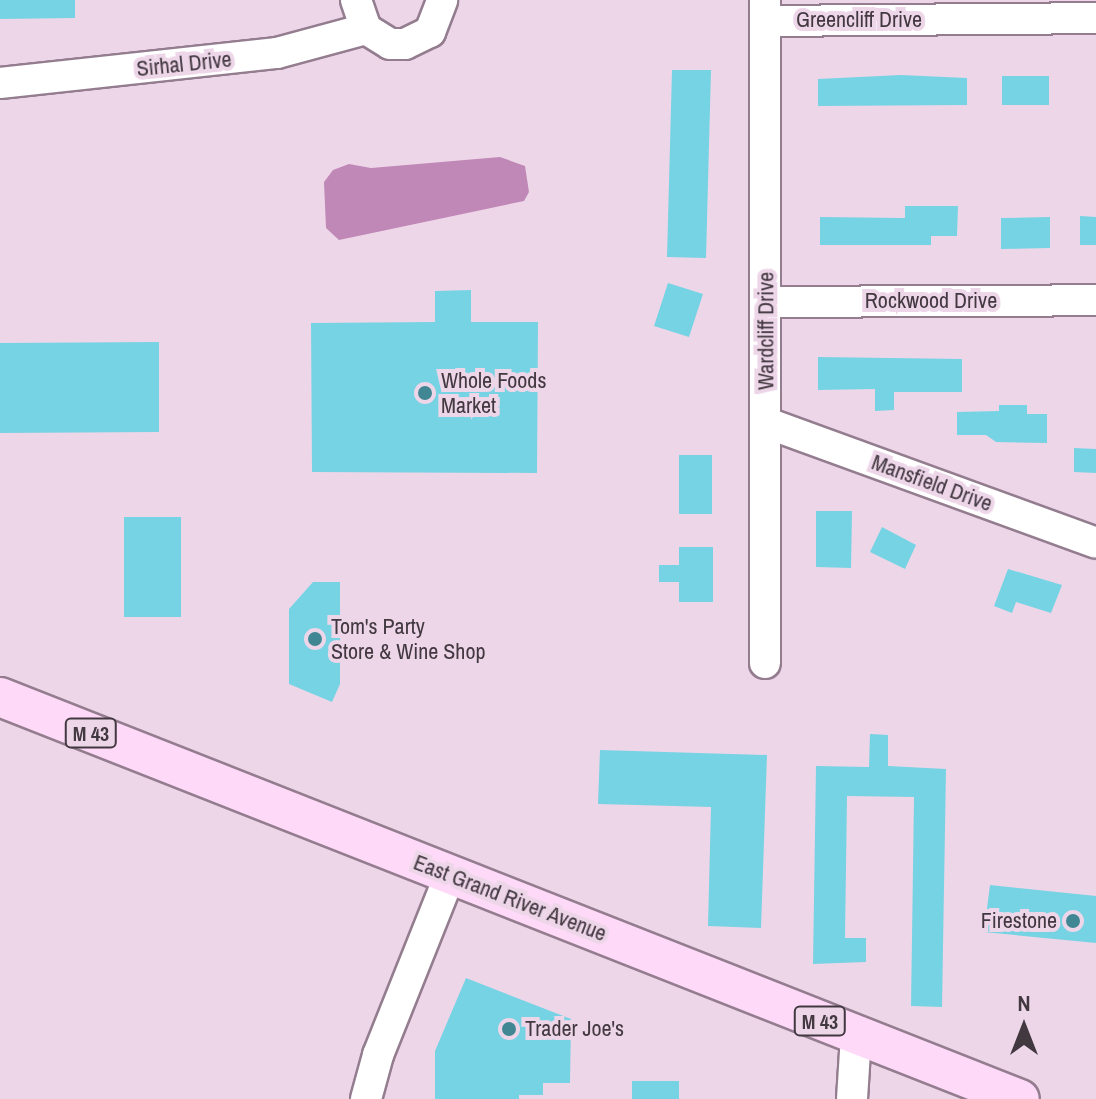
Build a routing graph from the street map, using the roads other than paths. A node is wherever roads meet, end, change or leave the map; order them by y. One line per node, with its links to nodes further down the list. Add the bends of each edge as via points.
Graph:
1 (356, 0): 5 (street)
2 (442, 0): 5 (street, via 438,20 418,40 390,44)
3 (765, 10): 4 (street, Greencliff Drive); 8 (street, Wardcliff Drive)
4 (1096, 18)
5 (366, 29): 6 (street, Sirhal Drive, via 265,55)
6 (0, 83)
7 (1096, 300): 8 (street, Rockwood Drive)
8 (766, 302): 9 (street, Wardcliff Drive)
9 (767, 423): 10 (street, Mansfield Drive); 11 (street, Wardcliff Drive)
10 (1096, 543)
11 (765, 663)
12 (0, 697): 13 (main road, East Grand River Avenue / M 43)
13 (450, 875): 14 (main road, East Grand River Avenue / M 43); 15 (street, via 378,1055)
14 (856, 1035): 16 (street); 17 (main road, East Grand River Avenue / M 43)
15 (366, 1099)
16 (852, 1099)
17 (1020, 1099)

